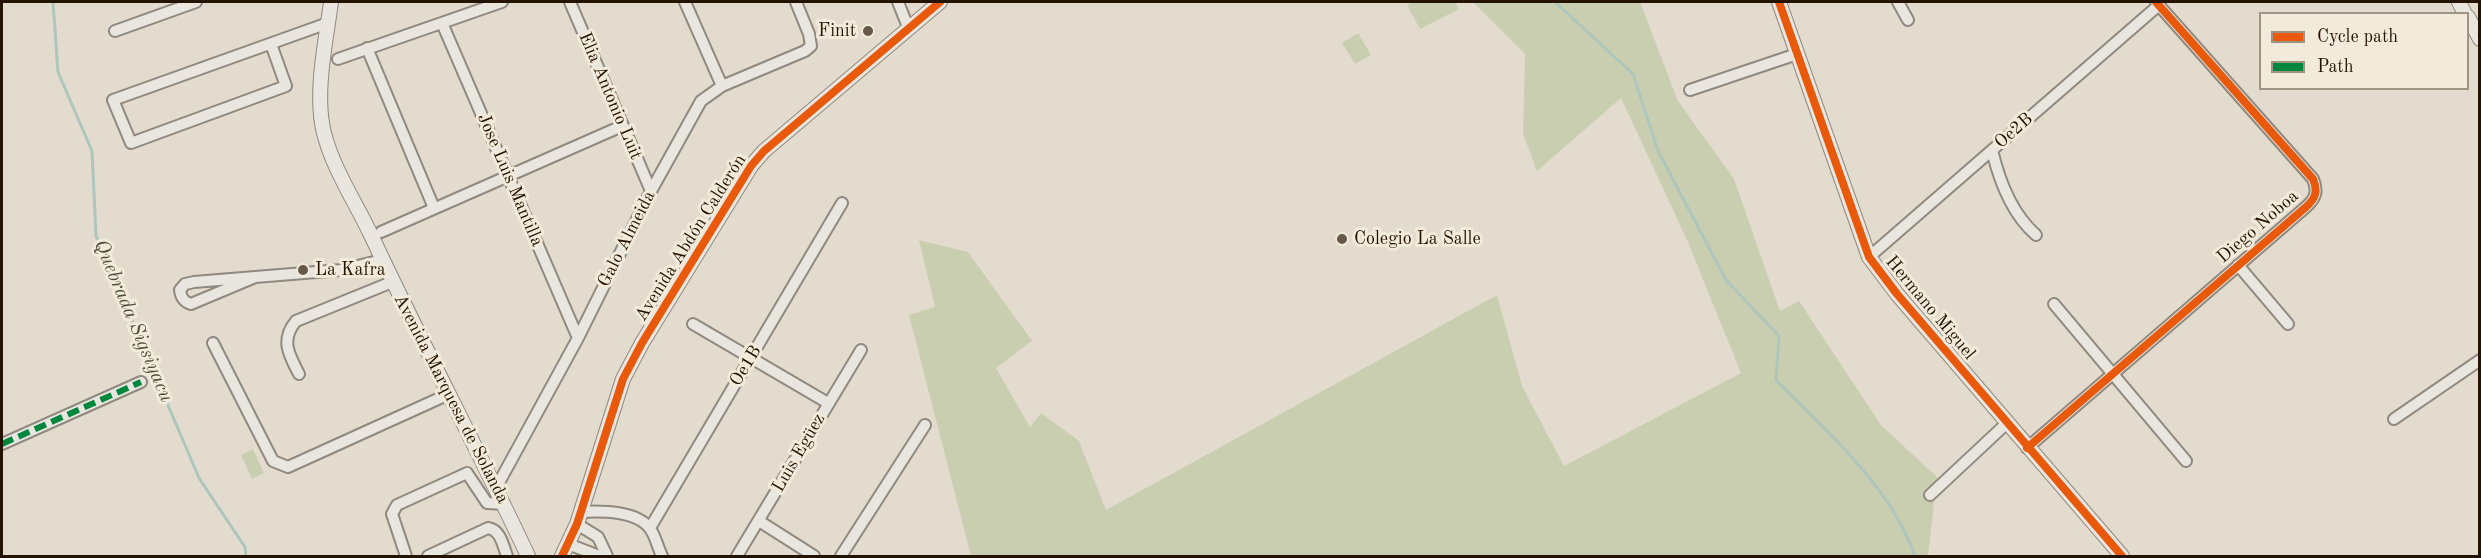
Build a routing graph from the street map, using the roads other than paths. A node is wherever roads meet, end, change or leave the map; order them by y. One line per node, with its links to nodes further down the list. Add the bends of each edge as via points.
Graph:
1 (196, 2): 17 (street)
2 (331, 2): 14 (street, Avenida Marquesa de Solanda)
3 (502, 2): 15 (street)
4 (570, 2): 25 (street, Elia Antonio Luit)
5 (685, 2): 23 (street)
6 (796, 2): 23 (street, Galo Almeida, via 811,46)
7 (898, 2): 16 (street)
8 (940, 2): 16 (street, Avenida Abdón Calderón)
9 (1779, 2): 21 (street, Hermano Miguel)
10 (1898, 2): 12 (street)
11 (2158, 3): 26 (street, Oe2B); 35 (street, Diego Noboa, via 2316,187 2313,201)
12 (1908, 20)
13 (2469, 20): 18 (street)
14 (328, 23): 19 (street); 34 (street, Avenida Marquesa de Solanda, via 320,102 324,133)
15 (441, 23): 20 (street); 27 (street, Jose Luis Mantilla)
16 (908, 27): 60 (street, Avenida Abdón Calderón, via 751,166 624,379)
17 (115, 31)
18 (2480, 39)
19 (271, 44): 19 (street, via 113,100 131,143 286,86)
20 (367, 48): 22 (street); 30 (street)
21 (1797, 54): 24 (street); 33 (street, Hermano Miguel)
22 (338, 59)
23 (722, 86): 28 (street, Galo Almeida, via 701,101)
24 (1690, 90)
25 (622, 126): 27 (street); 28 (street, Elia Antonio Luit)
26 (1992, 150): 32 (street, via 2015,210 2025,226); 33 (street, Oe2B)
27 (508, 177): 30 (street); 41 (street, Jose Luis Mantilla)
28 (651, 191): 41 (street, Galo Almeida)
29 (842, 203): 44 (street, Oe1B)
30 (434, 208): 31 (street)
31 (381, 232)
32 (2036, 234)
33 (1869, 257): 52 (street, Hermano Miguel)
34 (382, 260): 36 (street, via 341,270); 37 (street, Avenida Marquesa de Solanda)
35 (2238, 265): 40 (street); 46 (street, Diego Noboa)
36 (253, 278): 36 (street, via 194,282 180,290 187,303 195,303)
37 (392, 282): 47 (street, via 296,321 288,331 287,343); 49 (street, Avenida Marquesa de Solanda)
38 (2054, 304): 46 (street)
39 (693, 324): 44 (street)
40 (2288, 324)
41 (578, 338): 57 (street, Galo Almeida)
42 (213, 343): 49 (street, via 273,461 288,468)
43 (861, 350): 50 (street, Luis Egüez)
44 (751, 358): 50 (street); 62 (street, Oe1B)
45 (2480, 360): 51 (street)
46 (2112, 373): 55 (street, Diego Noboa); 56 (street)
47 (299, 374)
48 (141, 382): 54 (street)
49 (449, 394): 57 (street, Avenida Marquesa de Solanda)
50 (828, 403): 61 (street, Luis Egüez)
51 (2394, 419)
52 (2007, 423): 55 (street, Hermano Miguel); 58 (street)
53 (925, 425): 73 (street)
54 (2, 444)
55 (2027, 448): 74 (street, Hermano Miguel)
56 (2186, 462)
57 (496, 488): 59 (street, Avenida Marquesa de Solanda)
58 (1930, 495)
59 (504, 504): 64 (street, via 487,502 467,473 397,505 392,514); 67 (street, Avenida Marquesa de Solanda)
60 (578, 518): 62 (street, via 625,514); 63 (street, Avenida Abdón Calderón); 69 (street, via 598,537)
61 (759, 521): 71 (street, Luis Egüez); 72 (street)
62 (650, 528): 70 (street)
63 (565, 550): 68 (street)
64 (406, 556)
65 (428, 556): 66 (street, via 488,528 498,533)
66 (507, 556)
67 (528, 556)
68 (599, 556)
69 (607, 556)
70 (662, 556)
71 (737, 556)
72 (814, 556)
73 (841, 556)
74 (2122, 556)

